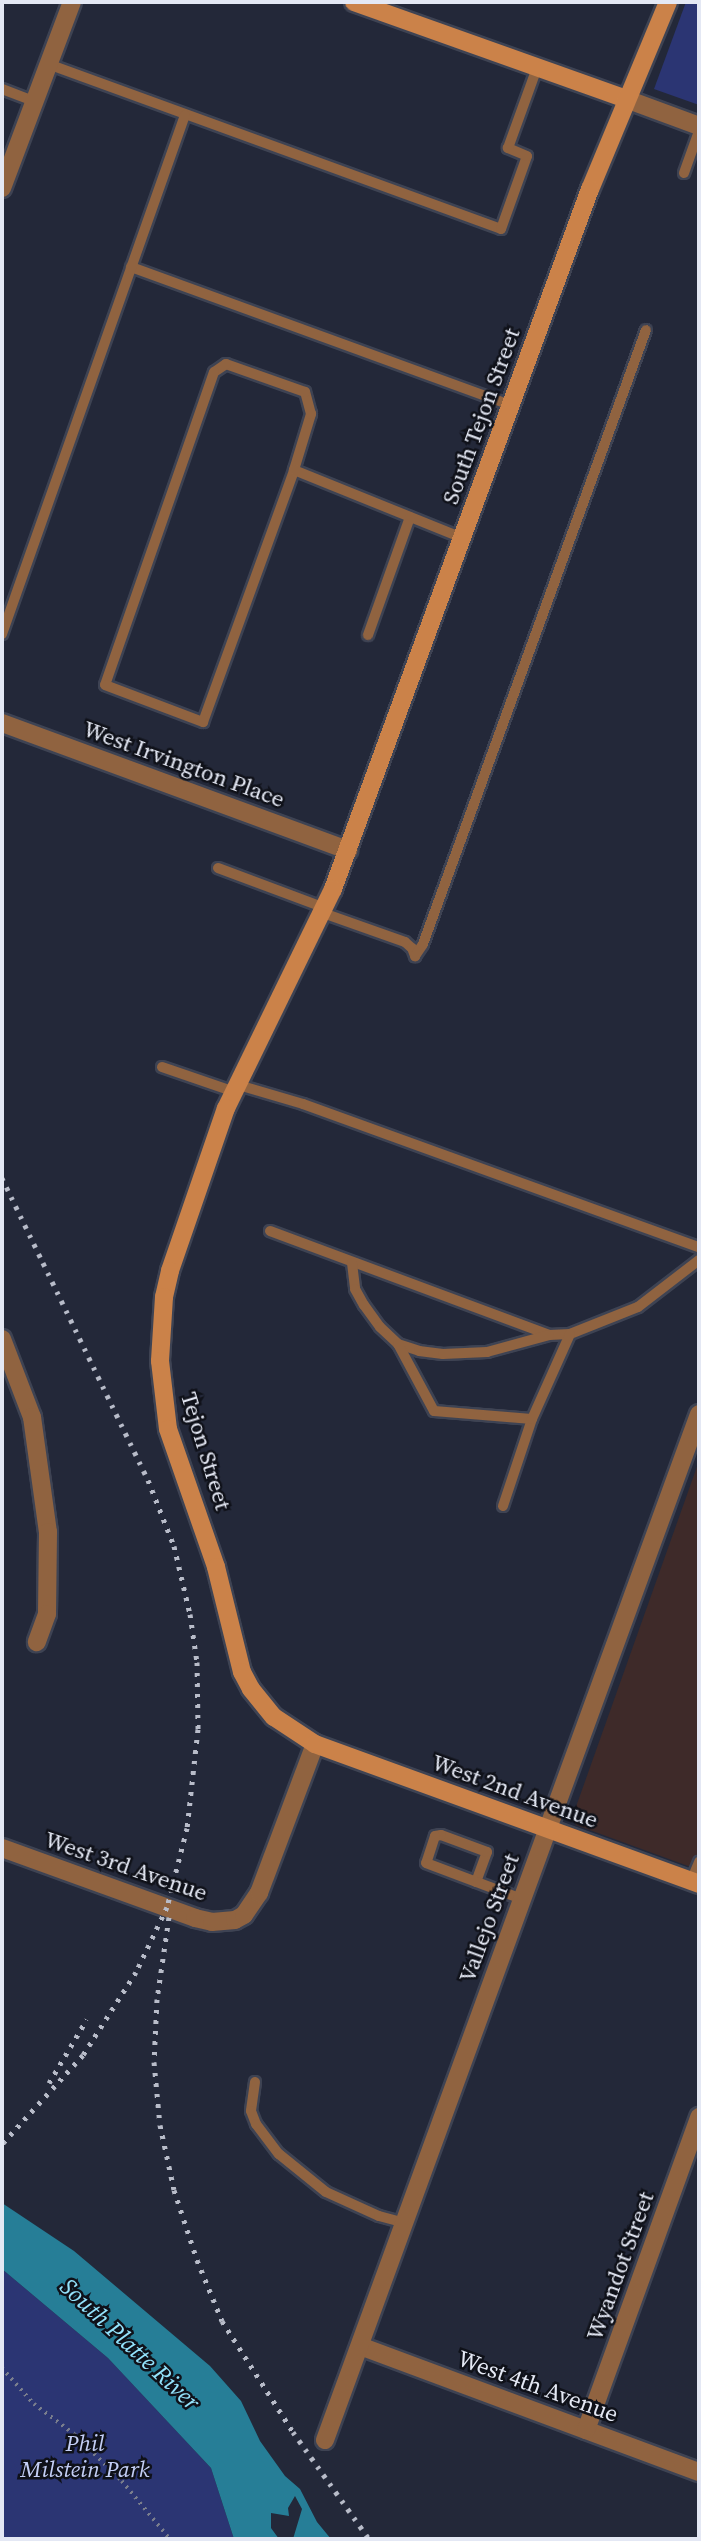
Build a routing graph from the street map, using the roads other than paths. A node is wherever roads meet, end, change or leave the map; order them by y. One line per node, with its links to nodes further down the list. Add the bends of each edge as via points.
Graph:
1 (72, 2): 4 (street)
2 (354, 2): 5 (street)
3 (668, 2): 7 (street, South Tejon Street)
4 (48, 64): 8 (street); 9 (lane)
5 (537, 68): 7 (street); 9 (lane, via 508,148 527,156 501,229)
6 (2, 89): 8 (lane)
7 (626, 99): 10 (street); 15 (street, South Tejon Street)
8 (34, 101): 12 (street)
9 (185, 115): 13 (lane)
10 (699, 128): 11 (lane)
11 (684, 173)
12 (2, 188)
13 (131, 267): 15 (lane); 19 (lane)
14 (646, 330): 24 (lane, via 423,944 415,956 405,942)
15 (511, 405): 18 (street, South Tejon Street)
16 (293, 470): 16 (lane, via 203,722 105,685 214,372 226,364 306,392 312,414); 17 (lane)
17 (410, 517): 18 (lane); 20 (lane)
18 (462, 538): 22 (street, South Tejon Street)
19 (2, 634)
20 (368, 635)
21 (2, 723): 22 (street, West Irvington Place)
22 (348, 850): 24 (street, Tejon Street)
23 (218, 868): 24 (lane)
24 (324, 910): 26 (street, Tejon Street)
25 (162, 1067): 26 (lane)
26 (234, 1088): 28 (lane, via 303,1104); 39 (street, Tejon Street, via 170,1271 162,1317 161,1384 168,1429 216,1567 242,1671 274,1717)
27 (270, 1231): 30 (lane)
28 (699, 1247)
29 (699, 1260): 31 (lane, via 638,1307)
30 (352, 1263): 32 (lane); 34 (lane, via 355,1289 364,1305)
31 (570, 1334): 32 (lane); 36 (lane)
32 (549, 1335): 34 (lane, via 488,1352 443,1354)
33 (2, 1339): 38 (street, via 32,1417 48,1532 47,1614)
34 (398, 1344): 36 (lane, via 434,1410)
35 (699, 1414): 40 (street, Vallejo Street)
36 (532, 1419): 37 (lane)
37 (503, 1506)
38 (37, 1642)
39 (315, 1744): 40 (street, West 2nd Avenue); 41 (street, West 3rd Avenue, via 259,1894 235,1920 195,1918)
40 (548, 1830): 44 (street, West 2nd Avenue); 45 (street, Vallejo Street)
41 (2, 1848)
42 (699, 1862): 44 (lane)
43 (476, 1882): 43 (lane, via 426,1863 435,1836 487,1852); 45 (lane)
44 (695, 1883)
45 (522, 1899): 48 (street, Vallejo Street)
46 (255, 2082): 48 (lane, via 251,2111 263,2136 279,2154 326,2192)
47 (699, 2117): 50 (street, Wyandot Street)
48 (405, 2223): 49 (street, Vallejo Street)
49 (360, 2346): 50 (street, West 4th Avenue); 51 (street, Vallejo Street)
50 (586, 2430): 52 (street, West 4th Avenue)
51 (325, 2440)
52 (699, 2472)

